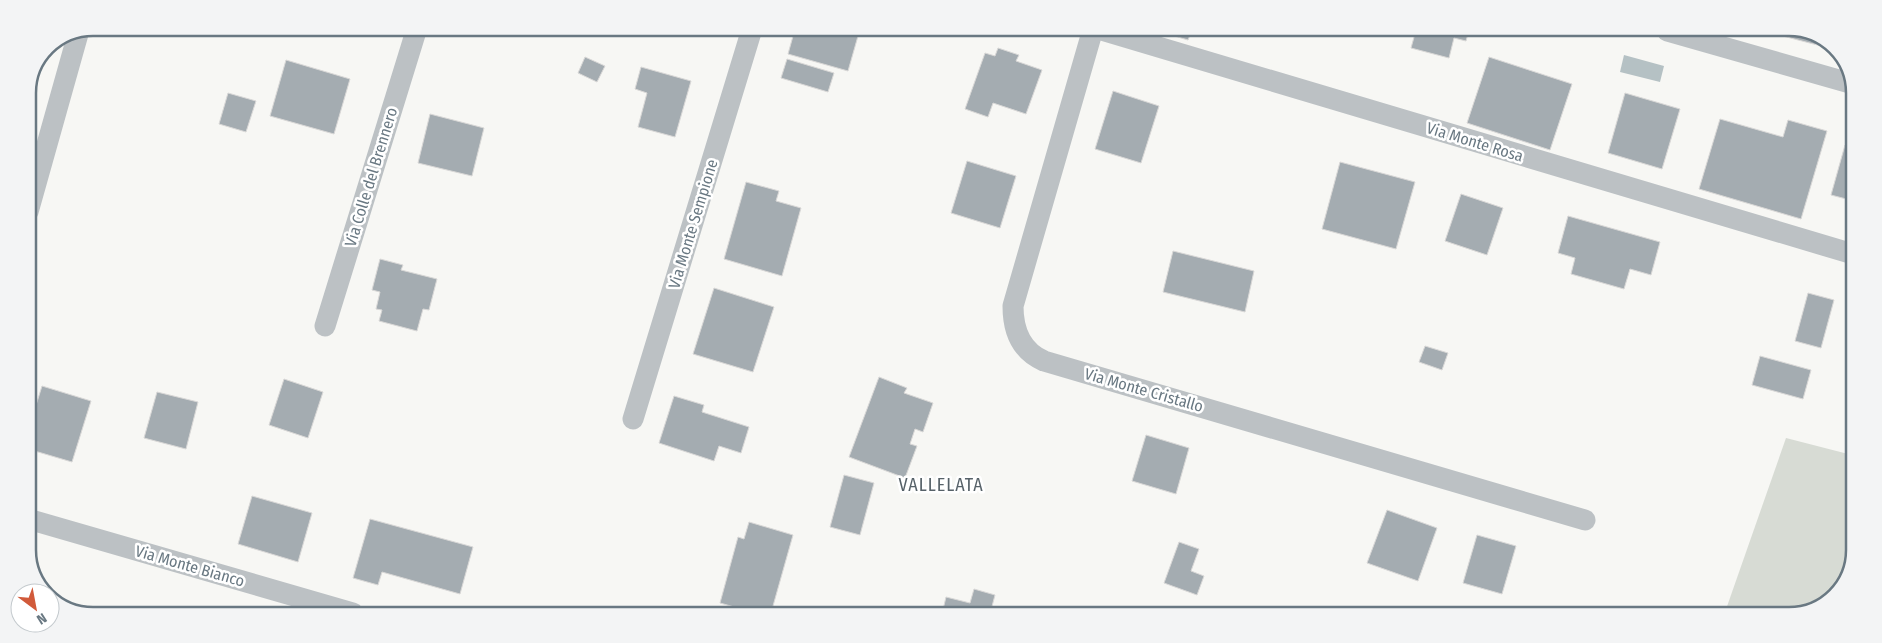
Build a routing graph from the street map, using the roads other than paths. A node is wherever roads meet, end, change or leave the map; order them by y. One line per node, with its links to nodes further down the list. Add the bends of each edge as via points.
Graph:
1 (416, 36): 10 (street, Via Colle del Brennero)
2 (750, 36): 11 (street, Via Monte Sempione)
3 (1090, 36): 12 (street, Via Monte Cristallo, via 1014,306 1014,327 1029,353 1044,361)
4 (1118, 36): 9 (street, Via Monte Rosa)
5 (1684, 36): 7 (street)
6 (77, 39): 8 (street)
7 (1845, 82)
8 (36, 184)
9 (1846, 252)
10 (325, 326)
11 (633, 419)
12 (1584, 520)
13 (36, 521): 14 (street, Via Monte Bianco)
14 (331, 607)

